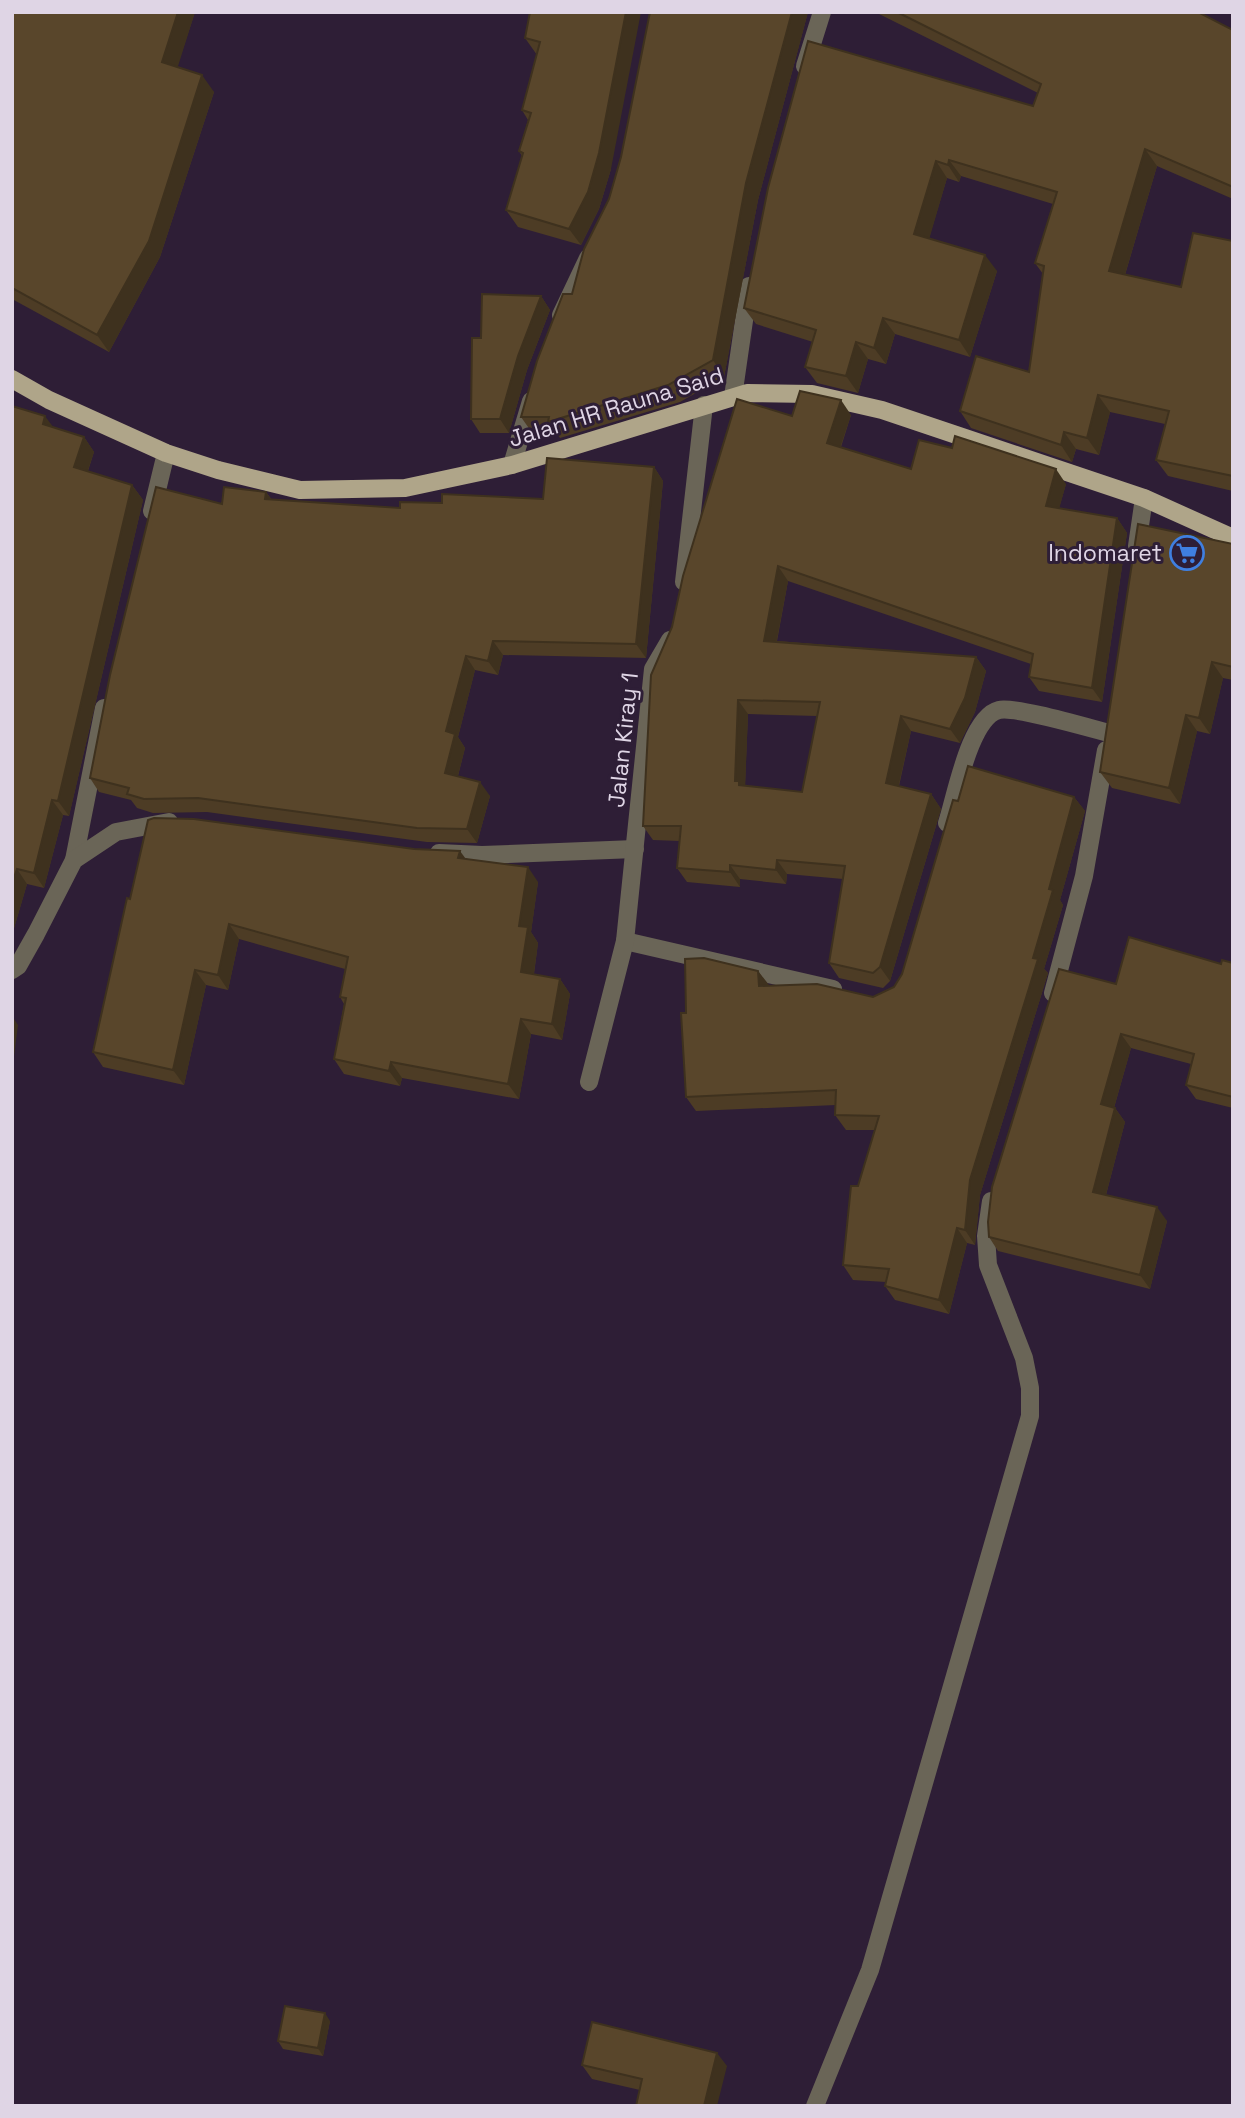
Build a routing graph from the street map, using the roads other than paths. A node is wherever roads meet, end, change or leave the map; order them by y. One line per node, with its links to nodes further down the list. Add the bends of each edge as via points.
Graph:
1 (822, 12): 2 (street)
2 (799, 83)
3 (597, 242): 5 (street)
4 (753, 269): 8 (street)
5 (553, 336)
6 (12, 379): 10 (main road, Jalan HR Rauna Said)
7 (535, 387): 11 (street)
8 (733, 397): 9 (main road, Jalan HR Rauna Said); 12 (main road, Jalan HR Rauna Said, via 811,394 882,410)
9 (704, 405): 11 (main road, Jalan HR Rauna Said); 16 (street)
10 (166, 453): 11 (main road, Jalan HR Rauna Said, via 300,490 405,488); 13 (street)
11 (512, 465)
12 (1144, 498): 14 (main road, Jalan HR Rauna Said); 15 (street)
13 (147, 531)
14 (1233, 538)
15 (1134, 564)
16 (680, 605)
17 (674, 628): 21 (street, Jalan Kiray 1, via 653,669)
18 (108, 687): 23 (street)
19 (192, 823): 23 (street, via 164,822 116,832)
20 (941, 844): 27 (street, via 974,737 986,716 1005,709 1110,727 1084,876)
21 (635, 849): 22 (street); 24 (street, Jalan Kiray 1)
22 (426, 853)
23 (74, 860): 25 (street)
24 (625, 941): 26 (street); 28 (street, Jalan Kiray 1)
25 (12, 970)
26 (853, 994)
27 (1048, 1010)
28 (589, 1082)
29 (995, 1185): 30 (street, via 986,1236 988,1265 1024,1358 1030,1416 870,1970)
30 (815, 2106)

